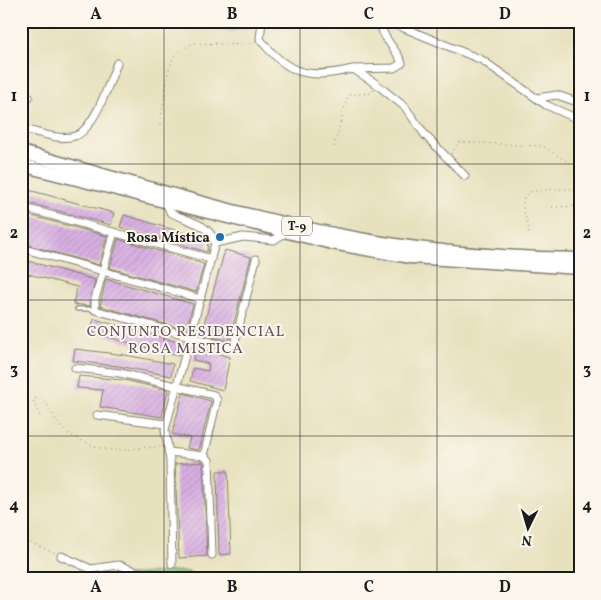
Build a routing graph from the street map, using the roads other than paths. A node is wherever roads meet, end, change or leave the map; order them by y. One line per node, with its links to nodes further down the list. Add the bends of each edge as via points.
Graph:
1 (262, 21): 3 (street, via 260,40 275,58 300,73 326,75)
2 (117, 63): 9 (street, via 95,114 82,132 63,137)
3 (353, 69): 5 (street, via 394,68 402,63 382,33 381,25 387,21 482,60); 12 (street, via 406,107 425,134)
4 (29, 97): 7 (street)
5 (537, 98): 6 (street, via 557,95); 8 (street)
6 (580, 103)
7 (21, 104)
8 (580, 120)
9 (21, 128)
10 (21, 152): 19 (highway, T-9, via 238,212 365,240 443,251)
11 (21, 165): 13 (highway, T-9)
12 (465, 176)
13 (166, 202): 16 (highway, T-9); 17 (street, via 170,212 200,225 213,236)
14 (21, 207): 15 (street)
15 (114, 232): 20 (street); 23 (street)
16 (285, 233): 17 (street, via 274,240 243,237); 22 (highway, T-9, via 411,257)
17 (215, 243): 20 (street)
18 (21, 248): 23 (street)
19 (580, 258)
20 (211, 259): 24 (street)
21 (256, 259): 27 (street, via 234,344 228,347)
22 (580, 268)
23 (103, 272): 24 (street); 26 (street)
24 (201, 299): 27 (street)
25 (77, 308): 26 (lane)
26 (94, 309): 27 (street)
27 (190, 337): 29 (street)
28 (75, 368): 29 (street)
29 (176, 384): 31 (street); 33 (street, via 218,399)
30 (97, 415): 31 (street)
31 (166, 424): 32 (street)
32 (168, 449): 33 (street); 36 (street)
33 (204, 456): 34 (street, via 210,462)
34 (212, 555)
35 (61, 556): 37 (street, via 91,569 119,565 140,573)
36 (172, 564)
37 (155, 574)

